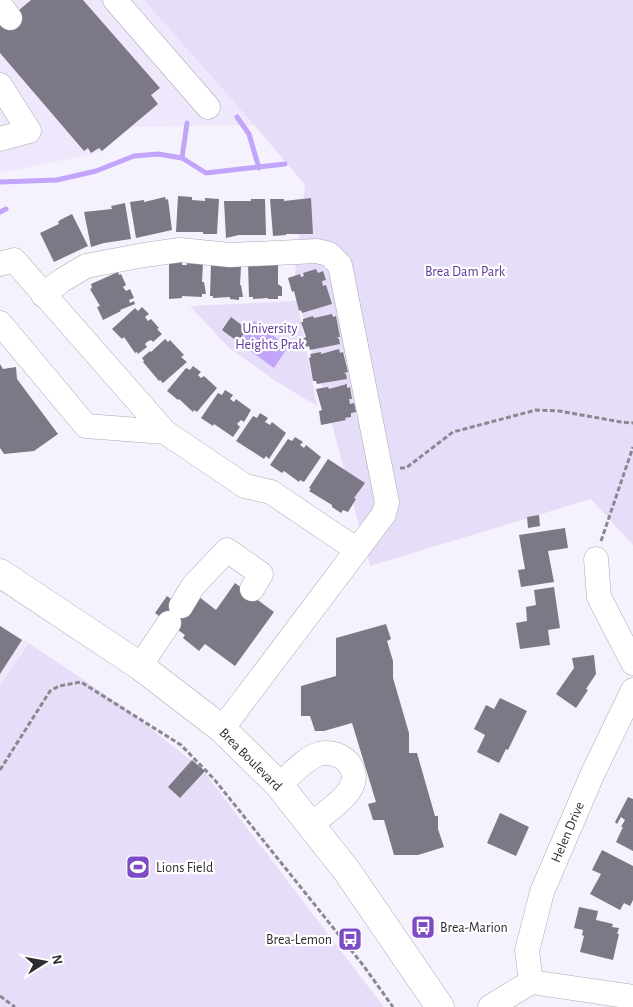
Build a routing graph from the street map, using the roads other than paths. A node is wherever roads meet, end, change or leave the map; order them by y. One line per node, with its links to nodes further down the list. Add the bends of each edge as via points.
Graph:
1 (115, 0): 3 (street)
2 (0, 85): 4 (street, via 29,131)
3 (208, 107)
4 (0, 139)
5 (0, 264): 6 (street, via 14,260)
6 (43, 295): 8 (street); 9 (street, via 86,266 171,251 230,255 317,251 329,254 340,265 387,502 384,514)
7 (0, 324): 8 (street, via 86,426)
8 (165, 432): 9 (street, via 245,486 271,492)
9 (357, 550): 16 (street)
10 (596, 558): 13 (street, via 598,597)
11 (0, 574): 14 (main road, Brea Boulevard)
12 (252, 589): 14 (street, via 261,574 227,550 194,586)
13 (633, 663)
14 (140, 666): 16 (main road, Brea Boulevard)
15 (633, 690): 19 (street, Helen Drive, via 542,892 527,951)
16 (222, 729): 17 (main road, Brea Boulevard)
17 (279, 785): 18 (main road, Brea Boulevard); 18 (street, via 319,754 335,754 347,760 353,773 350,790)
18 (311, 824): 21 (main road, Brea Boulevard)
19 (531, 982): 20 (street); 22 (street)
20 (633, 997)
21 (440, 1007)
22 (490, 1007)

